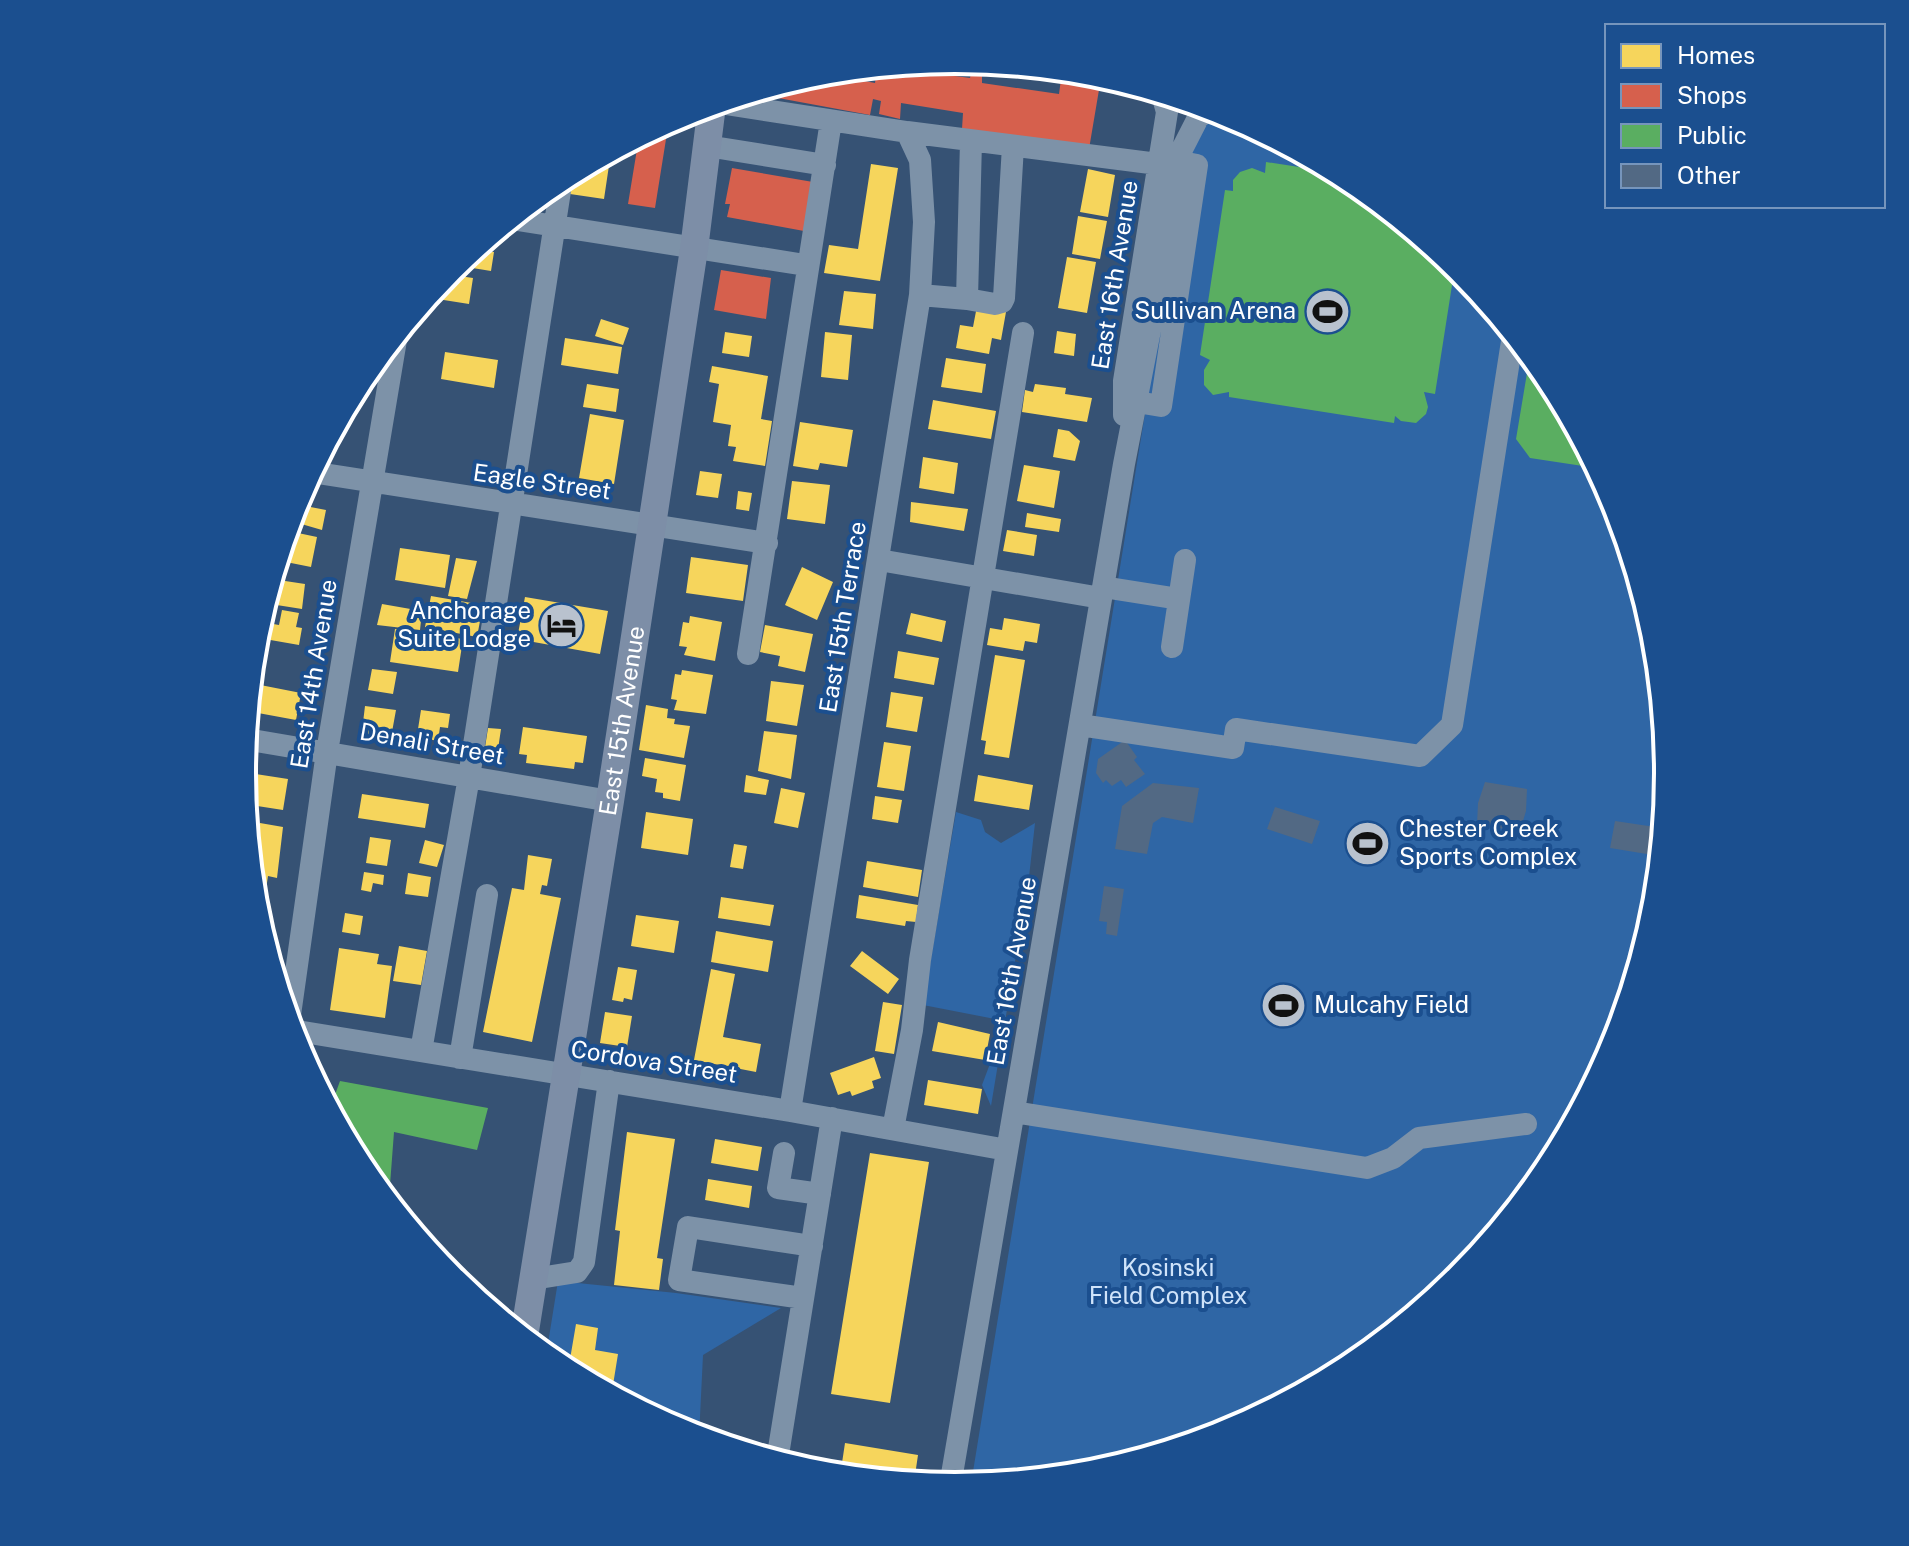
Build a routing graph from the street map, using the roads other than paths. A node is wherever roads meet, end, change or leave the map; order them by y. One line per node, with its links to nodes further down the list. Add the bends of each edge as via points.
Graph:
1 (744, 107): 5 (street)
2 (1166, 107): 10 (street, East 16th Avenue)
3 (710, 118): 8 (main road, East 15th Avenue)
4 (1198, 118): 10 (street, East 16th Avenue)
5 (831, 121): 6 (street); 11 (street)
6 (907, 132): 7 (street); 17 (street, East 15th Terrace, via 920,160)
7 (971, 141): 9 (street); 18 (street)
8 (707, 146): 11 (street); 15 (main road, East 15th Avenue)
9 (1013, 146): 10 (street); 18 (street, via 1004,298 995,304)
10 (1167, 163): 22 (street, East 16th Avenue, via 1160,279); 22 (street, East 16th Avenue, via 1124,381)
11 (825, 165): 27 (street)
12 (559, 197): 14 (street)
13 (525, 221): 14 (street)
14 (554, 226): 15 (street); 25 (street)
15 (694, 249): 16 (street); 26 (main road, East 15th Avenue)
16 (799, 264)
17 (920, 295): 18 (street); 28 (street, East 15th Terrace)
18 (967, 299)
19 (1023, 333): 30 (street)
20 (1511, 349): 35 (street, via 1452,725 1420,756 1236,729 1233,748)
21 (393, 357): 24 (street, East 14th Avenue)
22 (1124, 464): 31 (street, East 16th Avenue)
23 (323, 474): 24 (street, Eagle Street)
24 (371, 483): 25 (street, Eagle Street); 37 (street, East 14th Avenue)
25 (511, 504): 26 (street, Eagle Street); 38 (street)
26 (651, 525): 27 (street, Eagle Street); 39 (main road, East 15th Avenue)
27 (767, 543): 34 (street)
28 (879, 560): 30 (street); 47 (street, East 15th Terrace)
29 (1185, 560): 32 (street)
30 (983, 577): 31 (street); 51 (street)
31 (1102, 592): 32 (street); 35 (street, East 16th Avenue)
32 (1179, 599): 33 (street)
33 (1172, 647)
34 (748, 654)
35 (1080, 725): 48 (street, East 16th Avenue)
36 (257, 741): 37 (street, Denali Street)
37 (327, 752): 38 (street, Denali Street); 41 (street, East 14th Avenue)
38 (469, 777): 39 (street, Denali Street); 43 (street)
39 (610, 801): 45 (main road, East 15th Avenue)
40 (487, 895): 44 (street)
41 (293, 997)
42 (306, 1032): 43 (street, Cordova Street)
43 (421, 1051): 44 (street, Cordova Street)
44 (460, 1058): 45 (street, Cordova Street)
45 (566, 1075): 46 (street, Cordova Street); 56 (main road, East 15th Avenue)
46 (609, 1081): 47 (street, Cordova Street); 56 (street, via 584,1262 577,1272)
47 (790, 1111): 49 (street, Cordova Street)
48 (1014, 1112): 50 (street, via 1367,1168 1393,1158 1419,1138); 52 (street, East 16th Avenue)
49 (832, 1118): 51 (street, Cordova Street); 54 (street)
50 (1526, 1124)
51 (893, 1129): 52 (street, Cordova Street)
52 (1007, 1150): 60 (street, East 16th Avenue)
53 (784, 1153): 54 (street, via 778,1188)
54 (820, 1194): 55 (street)
55 (812, 1246): 57 (street); 57 (street, via 688,1227 679,1280)
56 (533, 1279): 58 (main road, East 15th Avenue)
57 (803, 1298): 59 (street)
58 (526, 1325)
59 (779, 1449)
60 (952, 1472)

